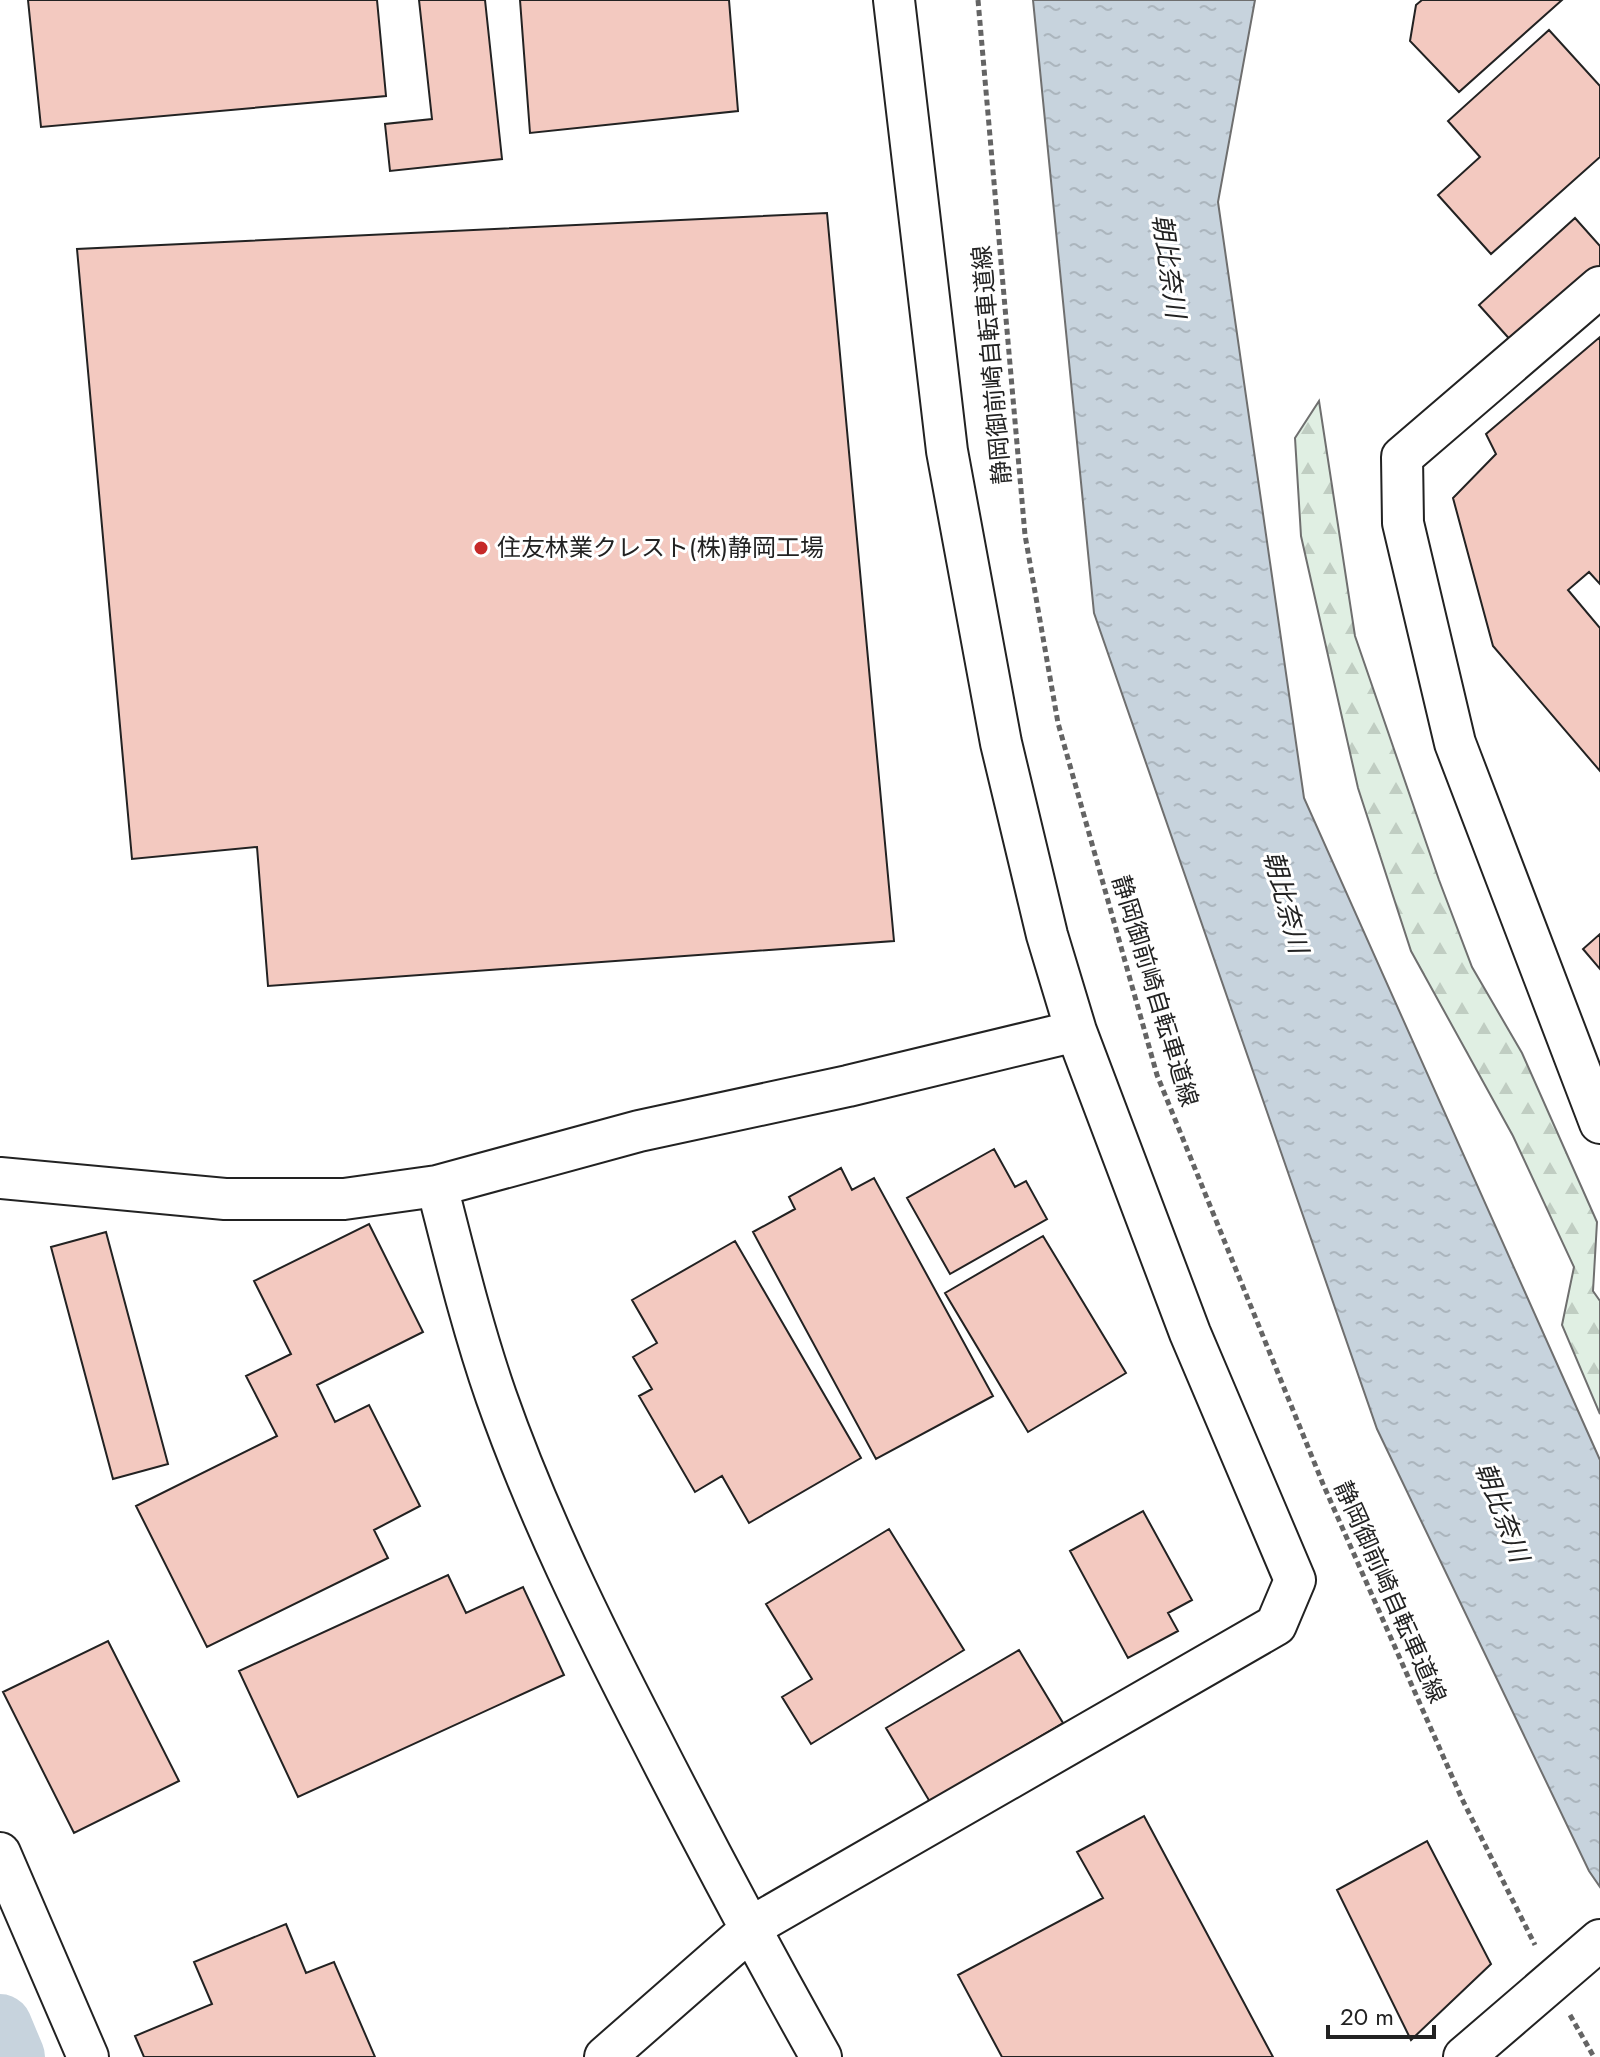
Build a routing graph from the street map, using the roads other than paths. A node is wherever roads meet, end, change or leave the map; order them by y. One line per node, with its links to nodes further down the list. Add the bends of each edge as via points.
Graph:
1 (894, 0): 3 (street, via 947,451 1001,743)
2 (1600, 287): 4 (street, via 1402,457 1403,523 1455,743)
3 (1076, 1031): 6 (street, via 639,1131); 8 (street, via 1190,1333 1295,1580 1276,1625)
4 (1600, 1123)
5 (0, 1178): 6 (street, via 225,1199 344,1199)
6 (437, 1186): 8 (street, via 496,1397 549,1527 608,1655)
7 (0, 1853): 10 (street)
8 (750, 1930): 11 (street); 12 (street)
9 (1600, 1940): 13 (street)
10 (88, 2057)
11 (605, 2057)
12 (821, 2057)
13 (1464, 2057)

